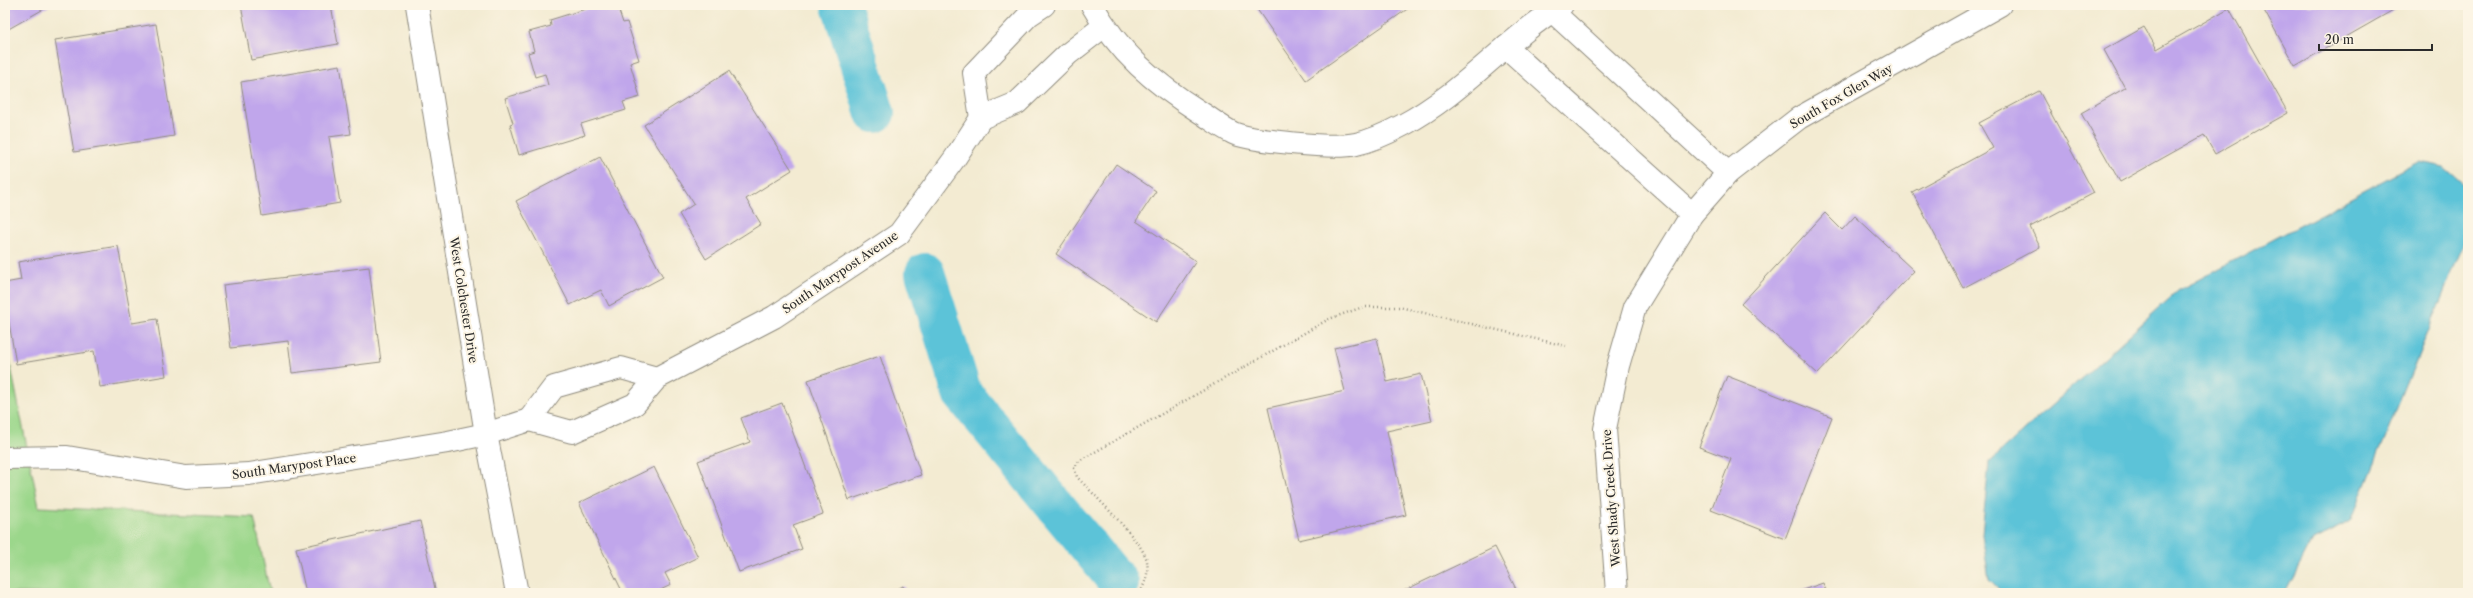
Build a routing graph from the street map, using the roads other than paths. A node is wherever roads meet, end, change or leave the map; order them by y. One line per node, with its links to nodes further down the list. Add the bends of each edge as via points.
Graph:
1 (417, 5): 13 (street, West Colchester Drive)
2 (1044, 5): 8 (street, via 1029,15 974,73)
3 (1092, 5): 6 (street)
4 (2000, 5): 9 (street, South Fox Glen Way, via 1799,118)
5 (1557, 8): 7 (street); 9 (street)
6 (1104, 26): 7 (street, via 1126,54 1163,88 1234,133 1300,145 1355,145 1403,125 1447,97); 8 (street, via 1068,54 1016,103)
7 (1506, 47): 10 (street)
8 (981, 118): 11 (street, South Marypost Avenue, via 899,234 774,317)
9 (1728, 173): 10 (street, West Shady Creek Drive)
10 (1692, 214): 16 (street, West Shady Creek Drive, via 1634,307 1604,429)
11 (657, 378): 12 (street, South Marypost Avenue, via 635,404 572,432); 12 (street, via 621,368 554,387)
12 (529, 420): 13 (street)
13 (486, 434): 14 (street, South Marypost Place, via 249,474 186,477 67,458); 15 (street, West Colchester Drive)
14 (5, 458)
15 (517, 593)
16 (1617, 593)

